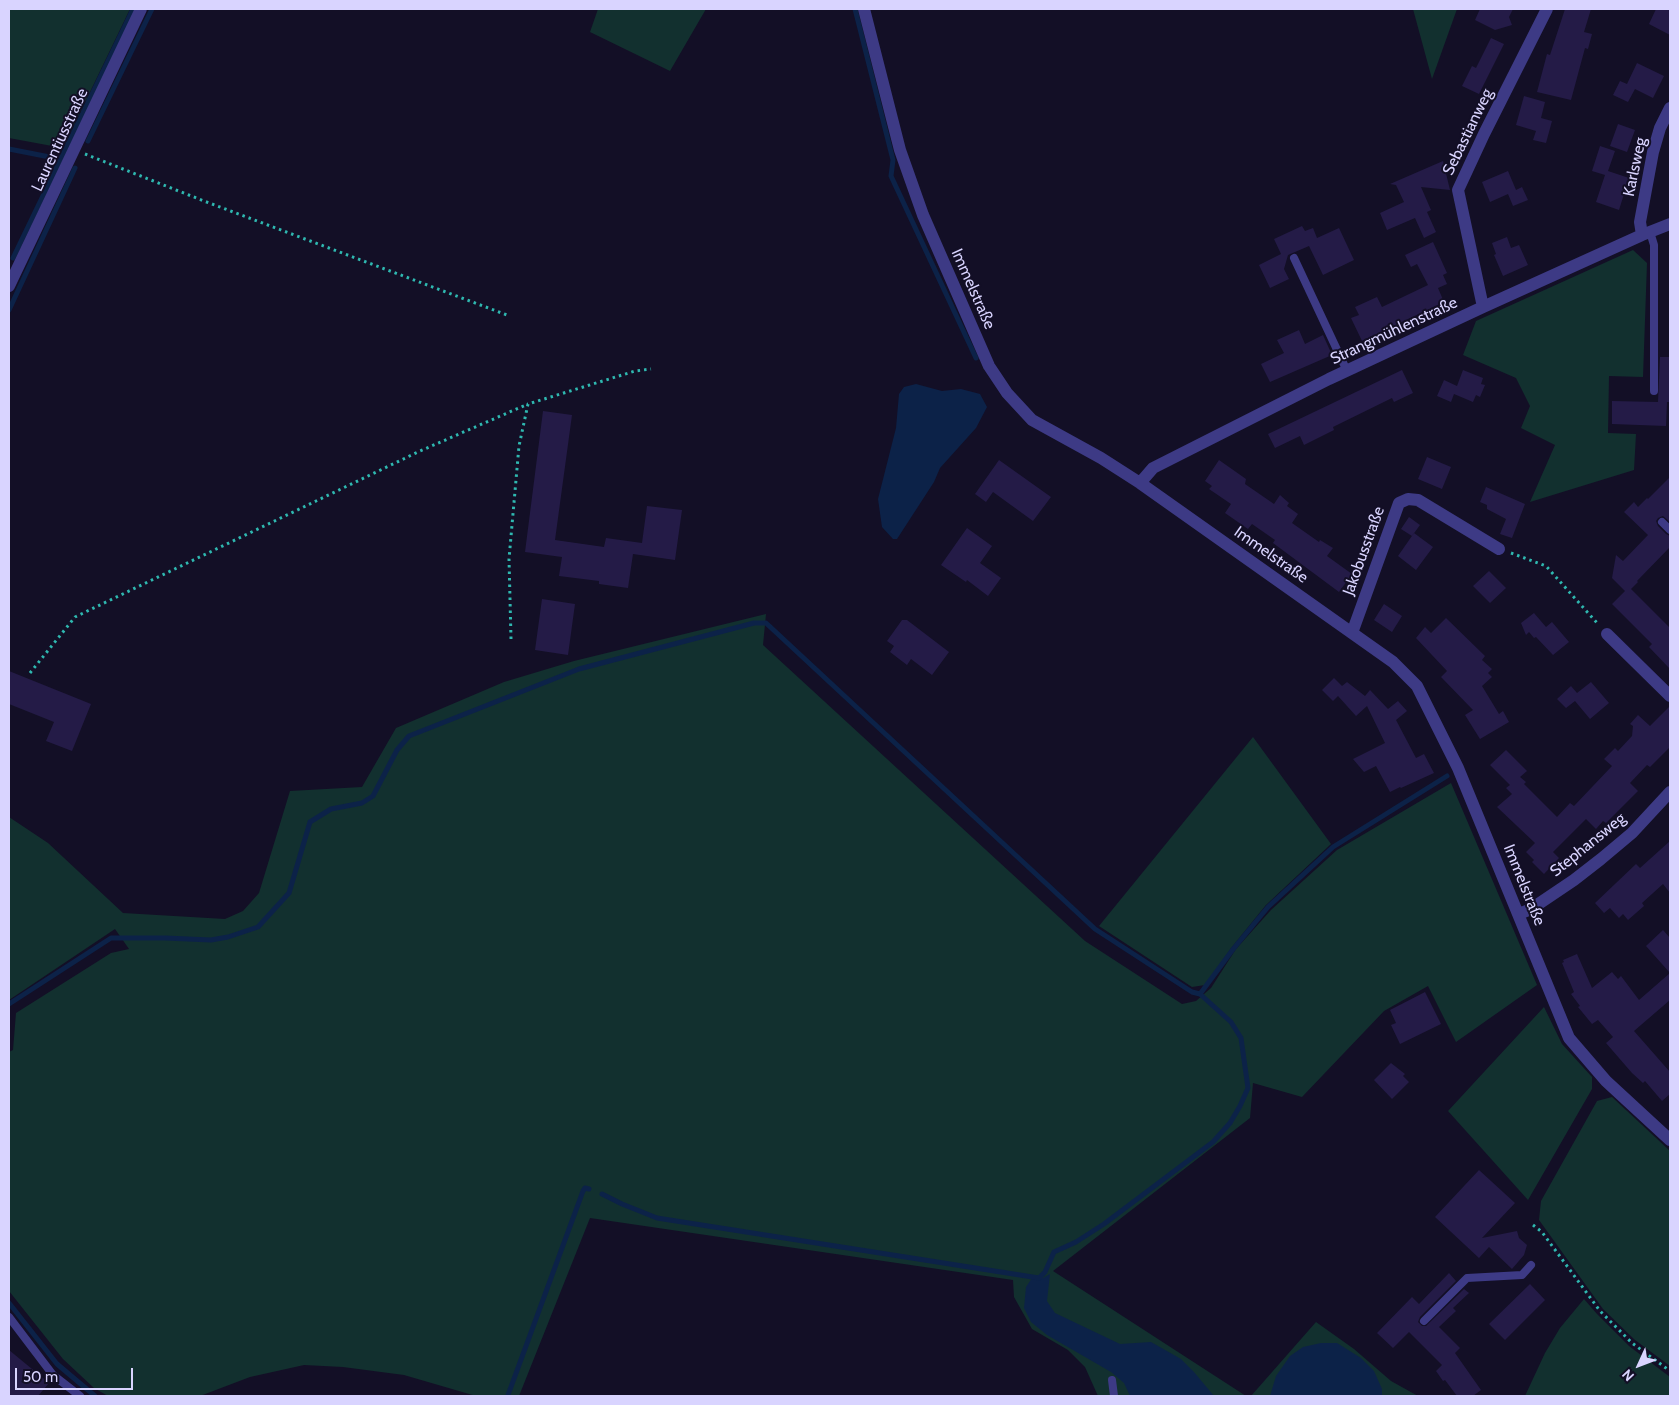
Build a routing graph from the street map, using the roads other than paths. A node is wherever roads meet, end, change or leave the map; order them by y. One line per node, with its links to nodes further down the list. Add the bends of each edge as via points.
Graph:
1 (141, 9): 8 (street, Laurentiusstraße)
2 (864, 9): 12 (street, Immelstraße, via 900,150 924,215 989,366 1007,393 1032,420)
3 (1547, 9): 9 (street, Sebastianweg, via 1458,190)
4 (1670, 108): 6 (street, Karlsweg, via 1652,152 1640,222)
5 (1670, 224): 6 (street, Strangmühlenstraße)
6 (1646, 234): 9 (street, Strangmühlenstraße); 11 (lane, via 1654,245)
7 (1294, 258): 10 (lane)
8 (9, 286)
9 (1483, 307): 10 (street, Strangmühlenstraße)
10 (1347, 371): 12 (street, Strangmühlenstraße, via 1153,468)
11 (1654, 391)
12 (1140, 483): 16 (street, Immelstraße)
13 (1662, 522): 14 (lane)
14 (1670, 530)
15 (1499, 548): 16 (street, Jakobusstraße, via 1418,500 1408,499 1399,504)
16 (1352, 633): 20 (street, Immelstraße, via 1394,662 1417,686 1458,768)
17 (1607, 634): 18 (street)
18 (1670, 696)
19 (1670, 792): 20 (street, Stephansweg, via 1632,833 1601,859)
20 (1519, 914): 21 (street, Immelstraße, via 1569,1038 1606,1081)
21 (1670, 1140)
22 (1531, 1265): 24 (lane, via 1522,1275 1467,1278)
23 (9, 1317): 26 (lane, via 53,1376)
24 (1424, 1321)
25 (1112, 1380): 27 (lane)
26 (80, 1396)
27 (1114, 1396)

